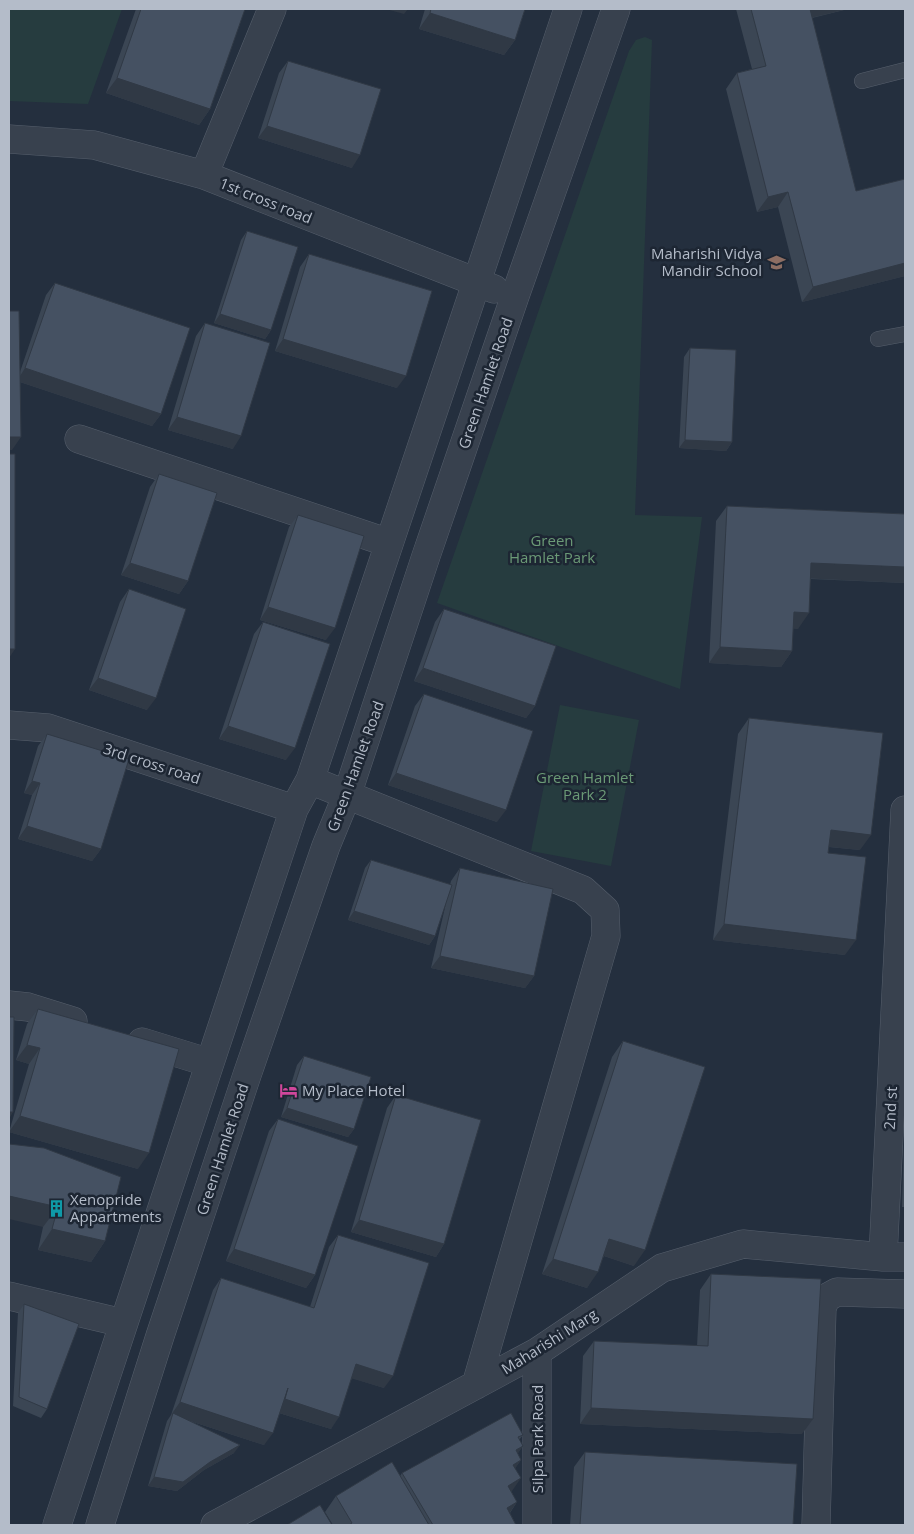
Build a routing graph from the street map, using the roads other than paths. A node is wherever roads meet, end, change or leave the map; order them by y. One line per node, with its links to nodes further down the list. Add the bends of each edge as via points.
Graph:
1 (272, 9): 7 (street)
2 (568, 9): 8 (street)
3 (616, 9): 9 (street, Green Hamlet Road)
4 (905, 70): 5 (lane)
5 (862, 81)
6 (9, 139): 7 (street, 1st cross road, via 94,145)
7 (204, 174): 8 (street, 1st cross road)
8 (477, 284): 9 (street, 1st cross road); 13 (street)
9 (515, 296): 16 (street, Green Hamlet Road)
10 (905, 334): 11 (lane)
11 (878, 339)
12 (79, 439): 13 (street)
13 (389, 543): 15 (street)
14 (9, 725): 17 (street, 3rd cross road, via 48,728)
15 (310, 780): 16 (street); 17 (street)
16 (347, 795): 26 (street, via 583,890 605,910 606,936); 28 (street, Green Hamlet Road, via 326,846 247,1075)
17 (294, 809): 20 (street)
18 (905, 810): 21 (street, 2nd st)
19 (9, 1005): 20 (street, via 28,1007)
20 (210, 1063): 24 (street)
21 (894, 1257): 25 (street, Maharishi Marg, via 743,1244 662,1268)
22 (905, 1294): 31 (street, via 837,1292 826,1298 822,1308)
23 (9, 1296): 24 (street)
24 (123, 1323): 27 (street)
25 (537, 1352): 26 (street, Maharishi Marg); 30 (street, Silpa Park Road)
26 (476, 1385): 29 (street, Maharishi Marg)
27 (57, 1525)
28 (100, 1525)
29 (215, 1525)
30 (537, 1525)
31 (816, 1525)

